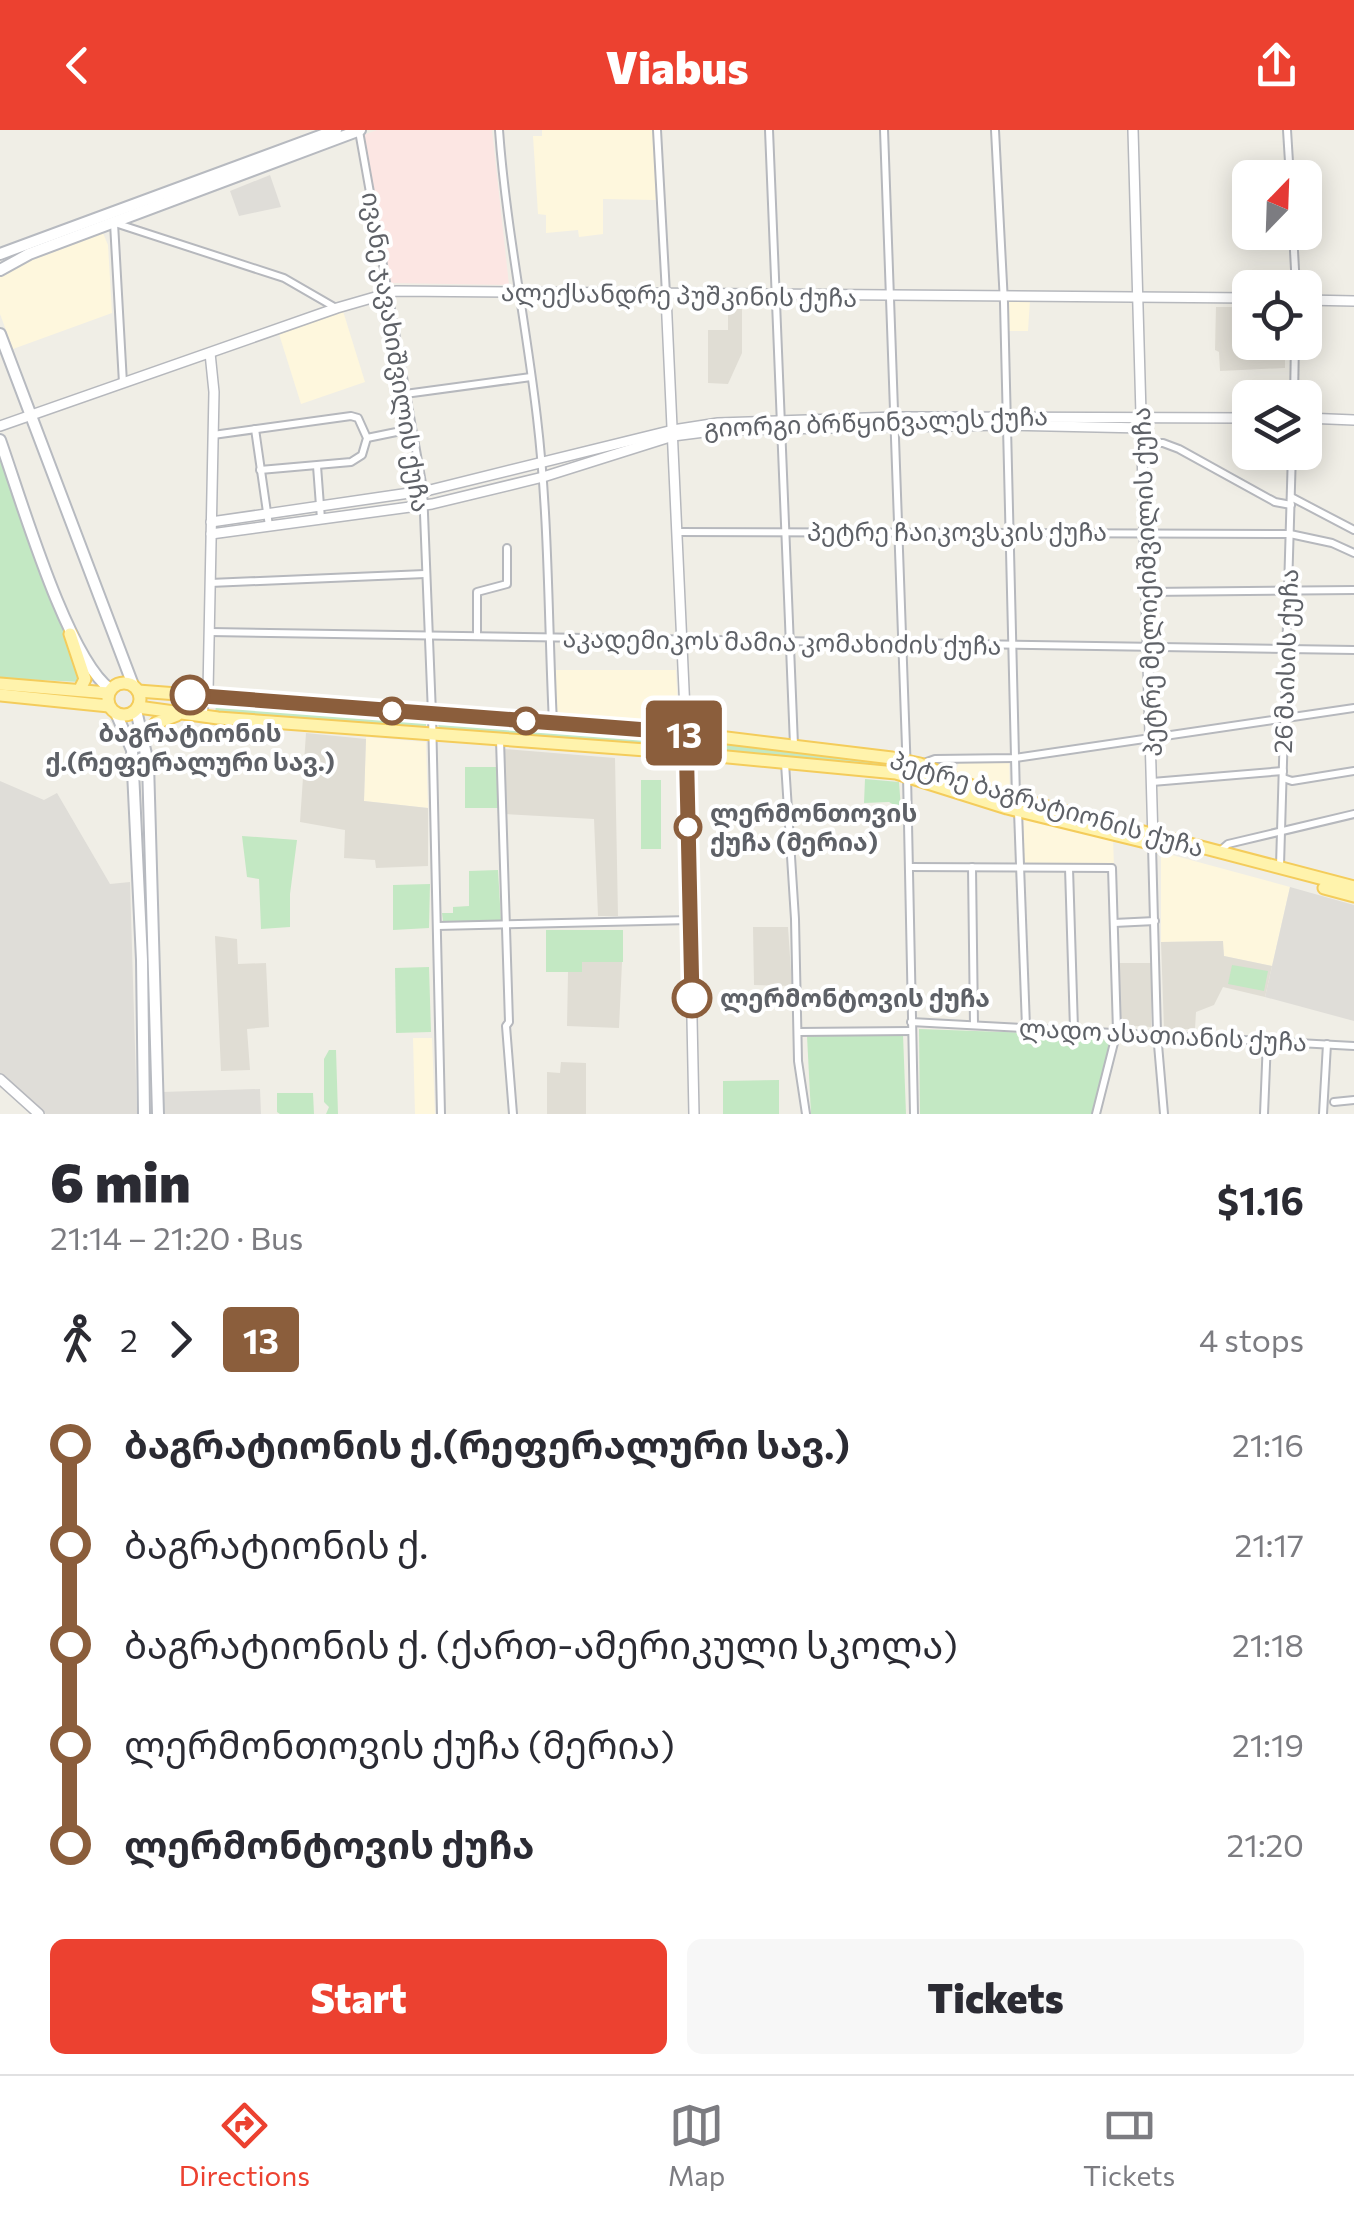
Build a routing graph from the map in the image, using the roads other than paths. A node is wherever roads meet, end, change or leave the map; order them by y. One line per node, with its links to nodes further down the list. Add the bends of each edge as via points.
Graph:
1 (336, 130): 11 (main road)
2 (359, 130): 12 (main road); 15 (street, ივანე ჯავახიშვილის ქუჩა)
3 (499, 130): 16 (street)
4 (657, 130): 17 (street)
5 (770, 130): 18 (street)
6 (884, 130): 21 (street)
7 (996, 130): 19 (street)
8 (1134, 130): 20 (street, პეტრე მელიქიშვილის ქუჩა)
9 (1287, 130): 10 (street)
10 (1289, 160)
11 (101, 219): 12 (street); 13 (main road)
12 (114, 223): 14 (main road); 25 (street, via 284,278); 29 (street)
13 (0, 254)
14 (0, 270)
15 (388, 292): 16 (street, ალექსანდრე პუშკინის ქუჩა); 25 (street, ალექსანდრე პუშკინის ქუჩა); 30 (street, ივანე ჯავახიშვილის ქუჩა)
16 (520, 292): 17 (street, ალექსანდრე პუშკინის ქუჩა); 28 (street)
17 (666, 296): 18 (street, ალექსანდრე პუშკინის ქუჩა); 42 (street)
18 (776, 296): 21 (street, ალექსანდრე პუშკინის ქუჩა); 38 (street)
19 (1004, 296): 20 (street, ალექსანდრე პუშკინის ქუჩა); 21 (street, ალექსანდრე პუშკინის ქუჩა); 35 (street)
20 (1138, 296): 22 (street, ალექსანდრე პუშკინის ქუჩა); 37 (street, პეტრე მელიქიშვილის ქუჩა)
21 (892, 297): 36 (street)
22 (1232, 298)
23 (1322, 300): 24 (street)
24 (1354, 301)
25 (337, 308): 27 (street, ალექსანდრე პუშკინის ქუჩა)
26 (0, 334): 31 (main road)
27 (210, 354): 29 (street, ალექსანდრე პუშკინის ქუჩა); 43 (street)
28 (531, 377): 30 (street); 47 (street)
29 (124, 382): 31 (street, ალექსანდრე პუშკინის ქუჩა)
30 (405, 394): 41 (street, ივანე ჯავახიშვილის ქუჩა)
31 (32, 414): 39 (street, ალექსანდრე პუშკინის ქუჩა); 88 (main road)
32 (1232, 419): 37 (street, გიორგი ბრწყინვალეს ქუჩა)
33 (1322, 419): 34 (street)
34 (1354, 420)
35 (1005, 421): 36 (street, გიორგი ბრწყინვალეს ქუჩა); 37 (street, გიორგი ბრწყინვალეს ქუჩა); 64 (street)
36 (894, 422): 38 (street, გიორგი ბრწყინვალეს ქუჩა); 62 (street)
37 (1143, 423): 46 (street, პეტრე მელიქიშვილის ქუჩა)
38 (781, 424): 42 (street, გიორგი ბრწყინვალეს ქუჩა); 60 (street)
39 (0, 426)
40 (255, 430): 43 (street); 44 (street, via 351,416); 49 (street)
41 (412, 430): 44 (street); 52 (street, ივანე ჯავახიშვილის ქუჩა)
42 (673, 433): 47 (street, გიორგი ბრწყინვალეს ქუჩა); 51 (street, გიორგი ბრწყინვალეს ქუჩა); 63 (street)
43 (214, 435): 58 (street)
44 (367, 438): 48 (street, via 358,460)
45 (0, 440): 76 (main road)
46 (1144, 442): 53 (street, via 1179,449 1275,502); 65 (street, პეტრე მელიქიშვილის ქუჩა)
47 (542, 462): 51 (street); 52 (street, გიორგი ბრწყინვალეს ქუჩა)
48 (317, 466): 49 (street); 54 (street)
49 (260, 470): 56 (street)
50 (1292, 470): 53 (street, 26 მაისის ქუჩა)
51 (543, 477): 55 (street, გიორგი ბრწყინვალეს ქუჩა); 79 (street)
52 (423, 492): 54 (street, გიორგი ბრწყინვალეს ქუჩა); 55 (street, ივანე ჯავახიშვილის ქუჩა)
53 (1291, 501): 61 (street); 67 (street, 26 მაისის ქუჩა)
54 (320, 505): 56 (street, გიორგი ბრწყინვალეს ქუჩა); 57 (street)
55 (424, 506): 57 (street, გიორგი ბრწყინვალეს ქუჩა); 70 (street, ივანე ჯავახიშვილის ქუჩა)
56 (268, 514): 58 (street, გიორგი ბრწყინვალეს ქუჩა); 59 (street)
57 (321, 519): 59 (street, გიორგი ბრწყინვალეს ქუჩა)
58 (211, 522): 66 (street)
59 (269, 526): 66 (street, გიორგი ბრწყინვალეს ქუჩა)
60 (786, 530): 62 (street, პეტრე ჩაიკოვსკის ქუჩა); 63 (street, პეტრე ჩაიკოვსკის ქუჩა); 81 (street)
61 (1354, 530)
62 (898, 531): 64 (street, პეტრე ჩაიკოვსკის ქუჩა); 82 (street)
63 (677, 532): 80 (street)
64 (1009, 533): 65 (street, პეტრე ჩაიკოვსკის ქუჩა); 83 (street)
65 (1146, 533): 67 (street, პეტრე ჩაიკოვსკის ქუჩა); 74 (street, პეტრე მელიქიშვილის ქუჩა)
66 (211, 534): 71 (street)
67 (1290, 534): 69 (street, პეტრე ჩაიკოვსკის ქუჩა); 72 (street, 26 მაისის ქუჩა)
68 (507, 548): 78 (street, via 507,584 477,592)
69 (1354, 553)
70 (426, 574): 71 (street); 77 (street, ივანე ჯავახიშვილის ქუჩა)
71 (210, 583): 75 (street)
72 (1288, 590): 73 (street); 74 (street); 85 (street, 26 მაისის ქუჩა)
73 (1354, 590)
74 (1148, 592): 84 (street, პეტრე მელიქიშვილის ქუჩა)
75 (210, 632): 77 (street, აკადემიკოს მამია კომახიძის ქუჩა); 91 (street)
76 (70, 634): 89 (main road, via 85,680); 92 (main road)
77 (429, 636): 78 (street, აკადემიკოს მამია კომახიძის ქუჩა); 95 (street, ივანე ჯავახიშვილის ქუჩა)
78 (477, 636): 79 (street, აკადემიკოს მამია კომახიძის ქუჩა)
79 (548, 638): 80 (street, აკადემიკოს მამია კომახიძის ქუჩა); 98 (street)
80 (682, 640): 81 (street, აკადემიკოს მამია კომახიძის ქუჩა); 99 (street)
81 (790, 642): 82 (street, აკადემიკოს მამია კომახიძის ქუჩა); 104 (street)
82 (902, 644): 83 (street, აკადემიკოს მამია კომახიძის ქუჩა); 107 (street)
83 (1012, 645): 84 (street, აკადემიკოს მამია კომახიძის ქუჩა); 106 (street)
84 (1149, 648): 85 (street, აკადემიკოს მამია კომახიძის ქუჩა); 102 (street, პეტრე მელიქიშვილის ქუჩა)
85 (1286, 650): 86 (street, აკადემიკოს მამია კომახიძის ქუჩა); 97 (street, 26 მაისის ქუჩა)
86 (1354, 650)
87 (0, 684): 89 (main road)
88 (136, 688): 91 (main road, პეტრე ბაგრატიონის ქუჩა); 92 (main road, პეტრე ბაგრატიონის ქუჩა, via 121,682); 93 (main road)
89 (80, 689): 92 (main road)
90 (0, 695): 92 (main road)
91 (208, 695): 95 (main road, პეტრე ბაგრატიონის ქუჩა); 96 (street)
92 (111, 700): 93 (main road, პეტრე ბაგრატიონის ქუჩა, via 126,715); 145 (main road, via 132,750)
93 (137, 708): 96 (main road, პეტრე ბაგრატიონის ქუჩა); 100 (main road)
94 (1354, 708): 97 (street)
95 (432, 714): 98 (main road, პეტრე ბაგრატიონის ქუჩა); 101 (street, ივანე ჯავახიშვილის ქუჩა)
96 (200, 716): 100 (main road, via 156,722); 101 (main road, პეტრე ბაგრატიონის ქუჩა)
97 (1284, 718): 102 (street); 111 (street, 26 მაისის ქუჩა)
98 (553, 723): 99 (main road, პეტრე ბაგრატიონის ქუჩა)
99 (686, 733): 104 (main road, პეტრე ბაგრატიონის ქუჩა); 105 (street)
100 (144, 736): 146 (main road)
101 (432, 736): 103 (main road, პეტრე ბაგრატიონის ქუჩა); 130 (street, ივანე ჯავახიშვილის ქუჩა)
102 (1151, 739): 106 (street); 113 (street, პეტრე მელიქიშვილის ქუჩა)
103 (500, 740): 105 (main road, პეტრე ბაგრატიონის ქუჩა); 129 (street)
104 (794, 745): 107 (main road, პეტრე ბაგრატიონის ქუჩა)
105 (686, 753): 108 (main road, პეტრე ბაგრატიონის ქუჩა); 126 (street)
106 (1015, 758): 109 (street); 114 (street)
107 (906, 760): 109 (main road, პეტრე ბაგრატიონის ქუჩა); 112 (street)
108 (784, 762): 112 (main road, პეტრე ბაგრატიონის ქუჩა); 136 (street)
109 (920, 764): 114 (main road, პეტრე ბაგრატიონის ქუჩა)
110 (1354, 771): 111 (street, via 1292,781)
111 (1283, 774): 113 (street); 116 (street, 26 მაისის ქუჩა)
112 (907, 775): 114 (main road, პეტრე ბაგრატიონის ქუჩა); 119 (street)
113 (1152, 782): 117 (street, პეტრე მელიქიშვილის ქუჩა)
114 (1017, 805): 117 (main road, პეტრე ბაგრატიონის ქუჩა); 121 (street)
115 (1354, 814): 116 (street)
116 (1281, 832): 118 (street, via 1228,844); 123 (street, 26 მაისის ქუჩა)
117 (1153, 839): 118 (main road, პეტრე ბაგრატიონის ქუჩა); 125 (main road, პეტრე ბაგრატიონის ქუჩა); 127 (street, პეტრე მელიქიშვილის ქუჩა)
118 (1220, 854): 123 (main road, პეტრე ბაგრატიონის ქუჩა)
119 (909, 866): 120 (street); 132 (street)
120 (972, 867): 121 (street); 131 (street)
121 (1020, 868): 122 (street); 133 (street)
122 (1069, 868): 128 (street, via 1112,868); 134 (street)
123 (1280, 869): 124 (main road, პეტრე ბაგრატიონის ქუჩა)
124 (1354, 888)
125 (1354, 896)
126 (690, 920): 129 (street); 149 (street)
127 (1155, 921): 128 (street); 137 (street, პეტრე მელიქიშვილის ქუჩა)
128 (1114, 923): 135 (street)
129 (505, 924): 130 (street); 148 (street)
130 (437, 926): 147 (street, ივანე ჯავახიშვილის ქუჩა)
131 (974, 1025): 132 (street, ლადო ასათიანის ქუჩა); 133 (street, ლადო ასათიანის ქუჩა)
132 (911, 1027): 136 (street, ლადო ასათიანის ქუჩა); 151 (street)
133 (1026, 1027): 134 (street, ლადო ასათიანის ქუჩა)
134 (1074, 1029): 135 (street, ლადო ასათიანის ქუჩა)
135 (1117, 1031): 137 (street, ლადო ასათიანის ქუჩა); 152 (street)
136 (798, 1032): 150 (street)
137 (1158, 1033): 138 (street, ლადო ასათიანის ქუჩა); 153 (street, პეტრე მელიქიშვილის ქუჩა)
138 (1267, 1040): 139 (street, ლადო ასათიანის ქუჩა); 154 (street)
139 (1327, 1044): 140 (street, ლადო ასათიანის ქუჩა); 155 (street)
140 (1354, 1046)
141 (0, 1078): 144 (street)
142 (1354, 1100): 143 (street)
143 (1334, 1102)
144 (38, 1114)
145 (144, 1114)
146 (158, 1114)
147 (441, 1114)
148 (513, 1114)
149 (694, 1114)
150 (806, 1114)
151 (914, 1114)
152 (1096, 1114)
153 (1164, 1114)
154 (1264, 1114)
155 (1324, 1114)

